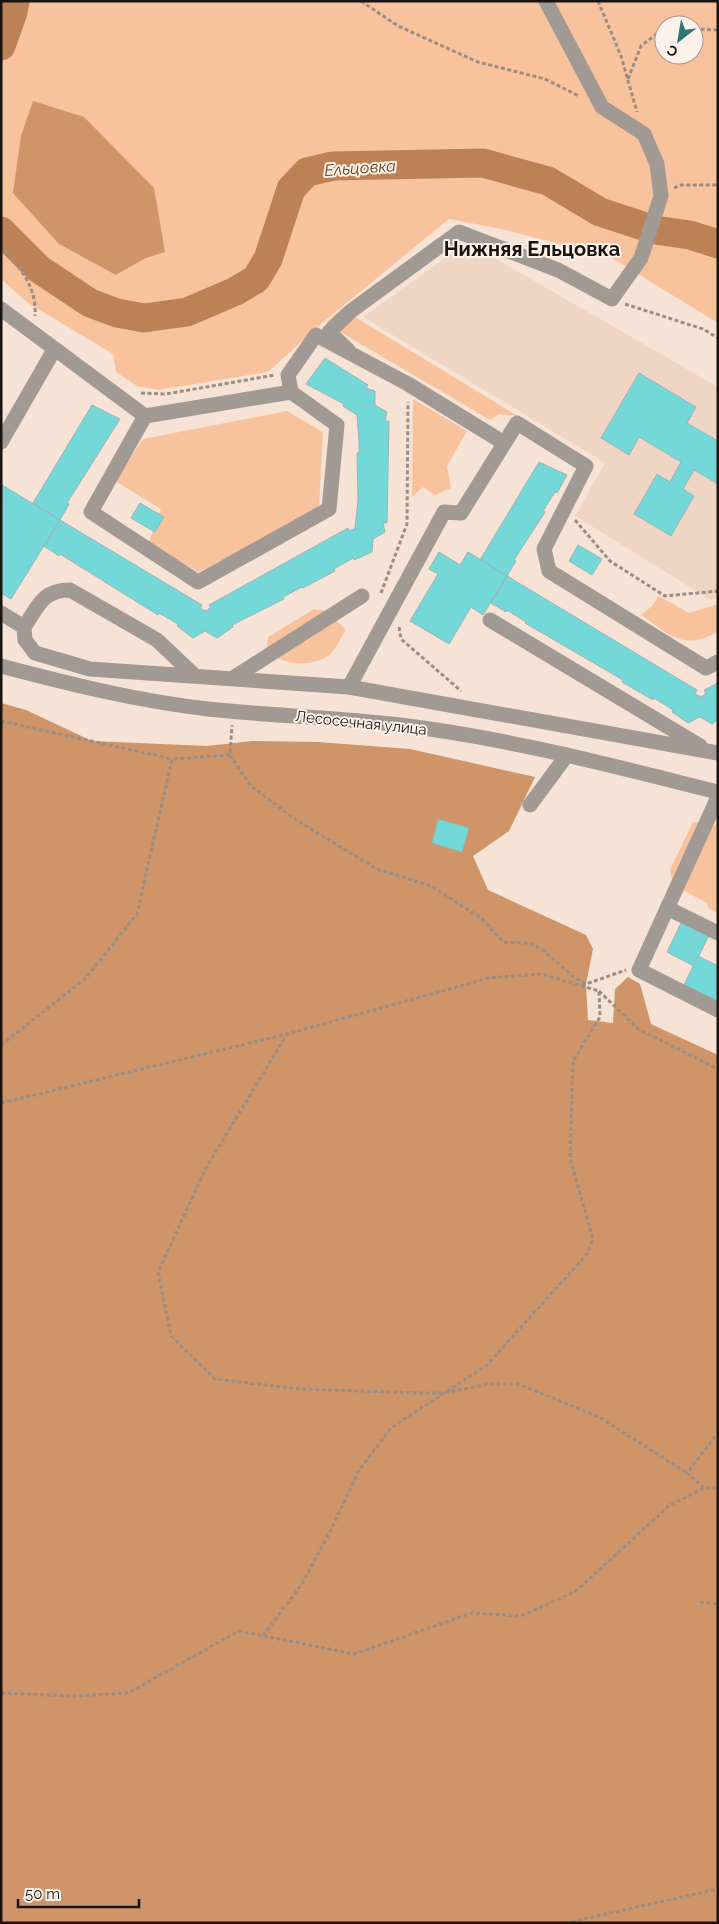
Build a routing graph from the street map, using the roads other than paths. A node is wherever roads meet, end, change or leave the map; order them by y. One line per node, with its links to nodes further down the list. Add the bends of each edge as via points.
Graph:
1 (546, 1): 4 (street, via 602,107 644,134 657,164 661,196 641,258 612,299 558,270 459,232 352,311 329,332)
2 (1, 309): 3 (street)
3 (54, 350): 6 (street); 7 (street)
4 (348, 350): 5 (street, via 316,335 288,375); 8 (street)
5 (292, 392): 6 (street); 6 (street, via 337,425 329,509 198,582 91,512)
6 (145, 416)
7 (1, 442)
8 (504, 443): 13 (street, via 517,423 586,466 544,549 549,571 706,668); 17 (street, via 461,513 444,512)
9 (362, 596): 16 (street)
10 (1, 613): 12 (street)
11 (490, 620): 18 (street)
12 (24, 627): 15 (street, via 25,640 35,653 62,661 90,669); 15 (street, via 45,596 56,590 70,590 157,640)
13 (718, 662)
14 (1, 666): 19 (street, Лесосечная улица, via 82,688 207,708 400,725)
15 (195, 676): 16 (street)
16 (233, 678): 17 (street)
17 (349, 688): 18 (street)
18 (713, 752)
19 (567, 755): 20 (street, Лесосечная улица); 22 (street)
20 (718, 792)
21 (718, 796): 23 (street)
22 (530, 805)
23 (667, 908): 24 (street); 25 (street, via 639,970)
24 (718, 933)
25 (718, 1010)

